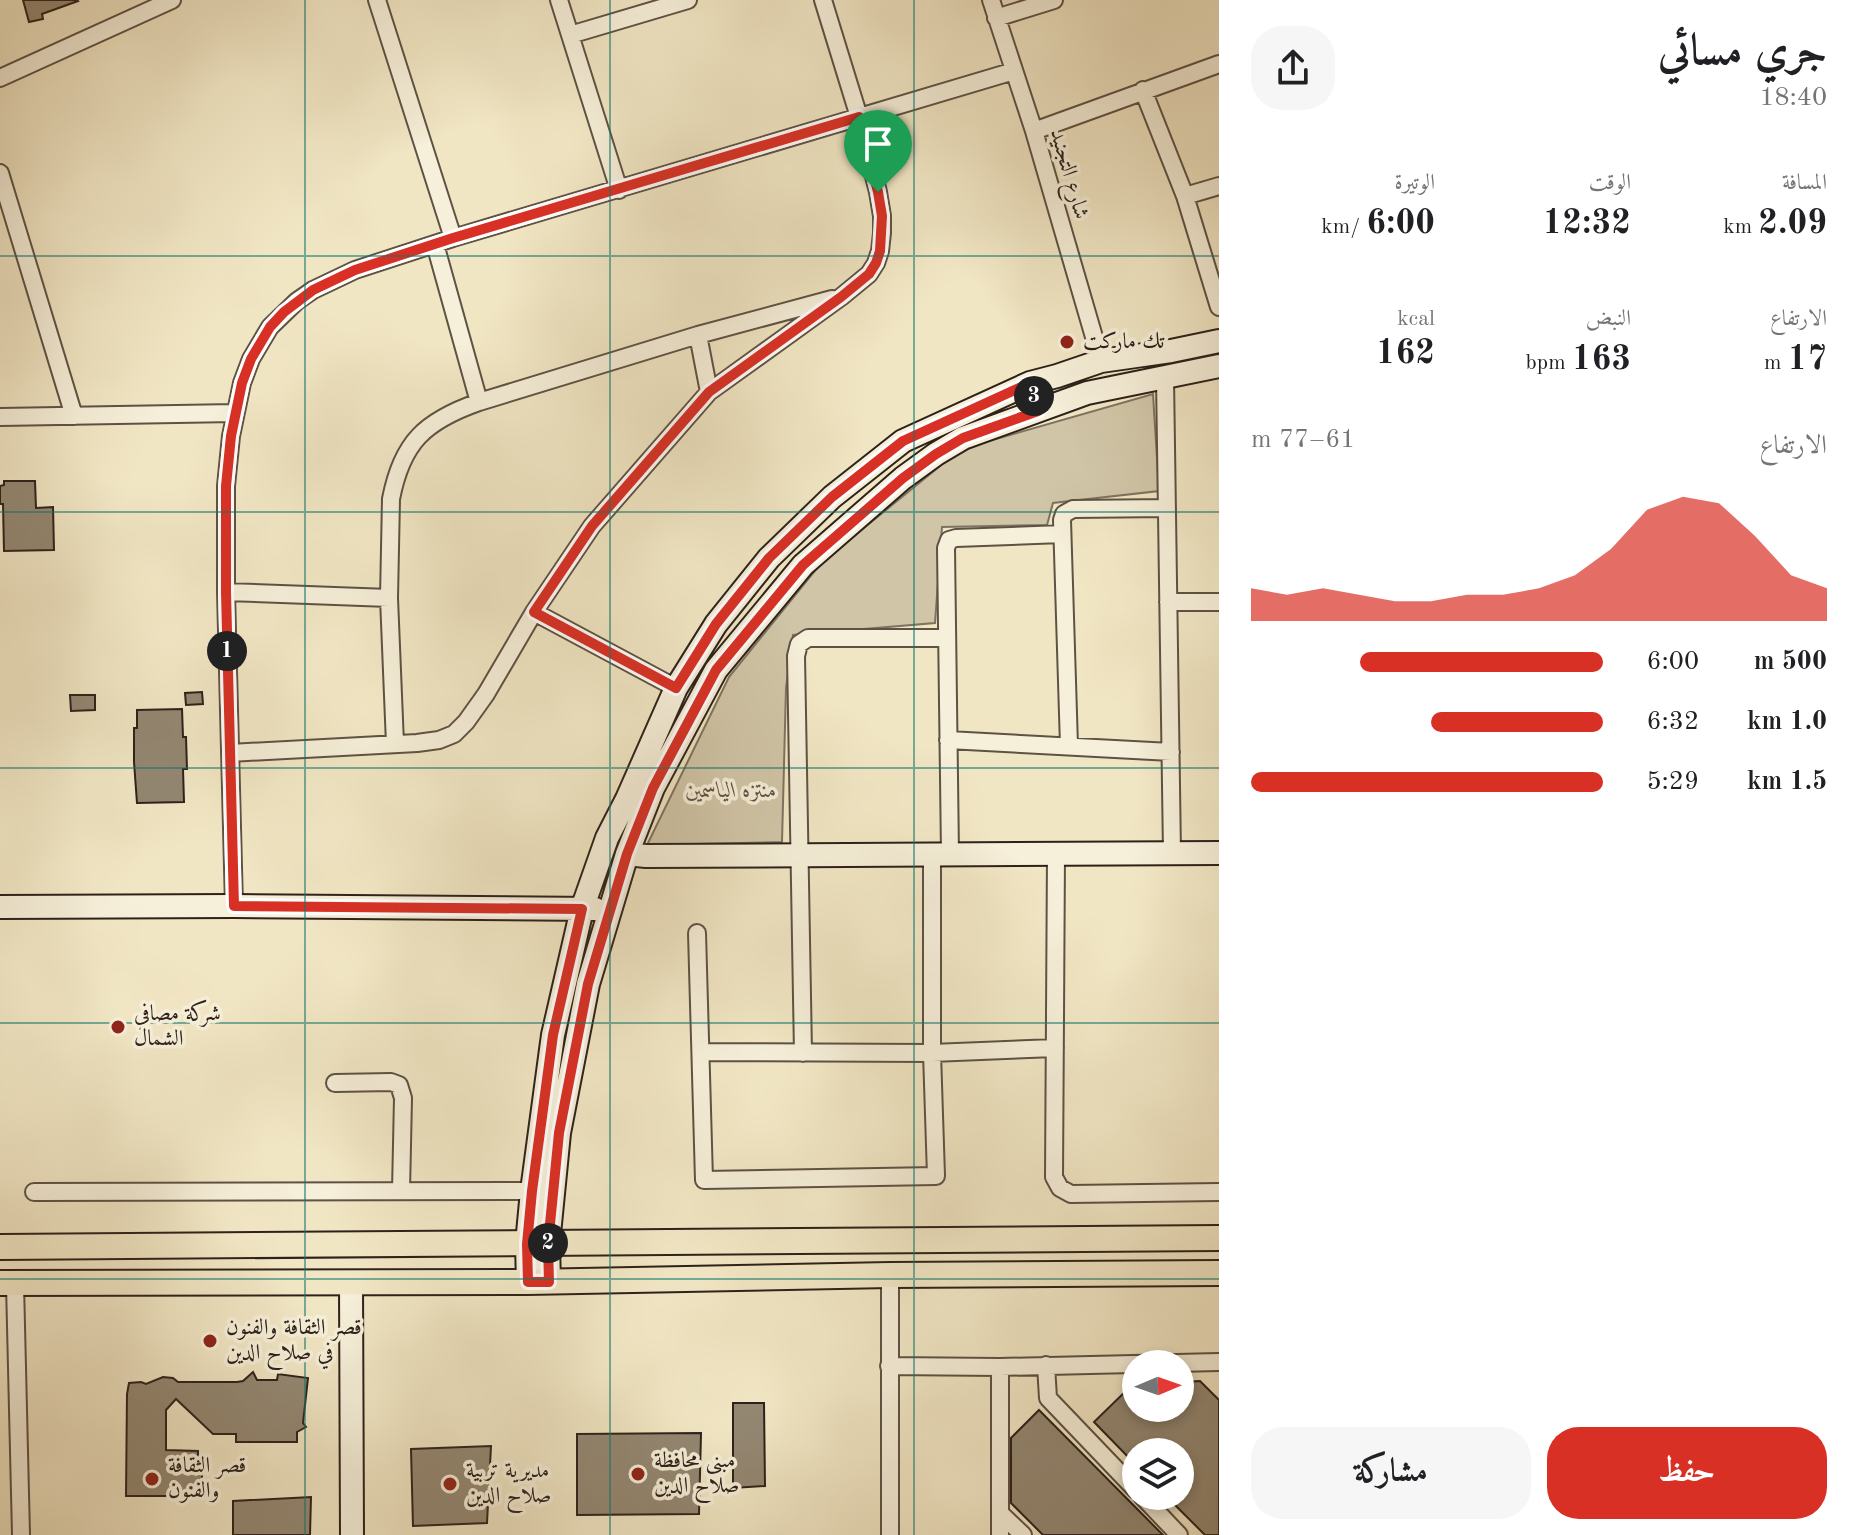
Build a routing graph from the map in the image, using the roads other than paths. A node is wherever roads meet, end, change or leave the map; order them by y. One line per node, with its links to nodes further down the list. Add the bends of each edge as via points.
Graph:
1 (172, 0): 12 (street)
2 (378, 0): 20 (street)
3 (559, 0): 9 (street)
4 (688, 0): 9 (street)
5 (823, 0): 14 (street)
6 (991, 0): 8 (street, شارع التجنيد)
7 (1054, 0): 8 (street)
8 (996, 18): 11 (street, شارع التجنيد)
9 (570, 35): 18 (street)
10 (1219, 64): 13 (street)
11 (1014, 71): 14 (street); 15 (street, شارع التجنيد)
12 (0, 78)
13 (1143, 90): 15 (street); 19 (street)
14 (859, 117): 18 (street); 22 (street, via 882,216 880,251 869,274)
15 (1034, 131): 26 (street, شارع التجنيد)
16 (0, 173): 34 (street)
17 (1219, 186): 19 (street)
18 (619, 190): 20 (street)
19 (1185, 196): 23 (street)
20 (453, 238): 21 (street)
21 (435, 244): 31 (street); 33 (street, via 355,270 297,301 259,343)
22 (841, 297): 24 (street); 30 (street)
23 (1219, 307)
24 (698, 335): 30 (street); 31 (street)
25 (1219, 341): 26 (main road)
26 (1101, 361): 29 (main road)
27 (1219, 366): 28 (main road)
28 (1165, 378): 32 (main road, via 1087,393); 36 (street)
29 (1030, 383): 32 (main road); 44 (main road, via 903,441 832,497 769,558 716,624)
30 (709, 392): 42 (street, via 592,526)
31 (479, 402): 39 (street, via 424,429 400,468 390,510)
32 (1038, 411): 52 (main road, via 963,438 936,454 803,565 716,670 653,788)
33 (235, 413): 34 (street); 38 (street, via 226,486)
34 (74, 416): 35 (street)
35 (0, 417)
36 (1167, 508): 37 (street, via 1073,509 1064,514); 40 (street)
37 (1062, 534): 43 (street, via 949,540); 47 (street)
38 (226, 592): 39 (street); 49 (street)
39 (389, 598): 46 (street)
40 (1168, 602): 41 (street); 48 (street)
41 (1219, 602)
42 (534, 612): 44 (street); 46 (street, via 480,702 454,734)
43 (946, 638): 45 (street); 55 (street, via 808,638 799,644)
44 (676, 688): 58 (main road, via 607,838)
45 (948, 740): 47 (street); 53 (street)
46 (395, 744): 49 (street)
47 (1069, 746): 48 (street)
48 (1171, 752): 50 (street)
49 (230, 753): 56 (street)
50 (1172, 853): 51 (main road); 54 (main road)
51 (1219, 853)
52 (627, 854): 55 (main road); 59 (main road)
53 (941, 854): 54 (main road); 55 (main road); 64 (street)
54 (1056, 854): 61 (street)
55 (799, 855): 63 (street)
56 (234, 906): 57 (main road); 58 (main road)
57 (0, 907)
58 (582, 909): 59 (main road); 67 (main road, via 553,1035)
59 (610, 910): 71 (main road, via 588,984)
60 (697, 933): 62 (street)
61 (1055, 1048): 64 (street); 69 (street, via 1054,1177 1060,1188 1071,1194)
62 (702, 1052): 63 (street); 64 (street, via 704,1180 936,1176)
63 (803, 1053): 64 (street)
64 (932, 1053)
65 (335, 1083): 66 (street, via 399,1085)
66 (401, 1191): 67 (street); 68 (street)
67 (532, 1191): 71 (main road)
68 (34, 1192)
69 (1219, 1192)
70 (1219, 1238): 71 (main road)
71 (537, 1244): 72 (main road); 76 (main road)
72 (0, 1247)
73 (1219, 1273): 74 (main road)
74 (890, 1275): 76 (main road); 80 (street)
75 (351, 1282): 76 (main road); 77 (main road); 86 (main road)
76 (538, 1282)
77 (8, 1283): 85 (street)
78 (1219, 1362): 79 (street)
79 (1046, 1365): 81 (street); 82 (street, via 1048,1398)
80 (889, 1366): 81 (street); 87 (street)
81 (1000, 1367): 84 (street)
82 (1122, 1475)
83 (1155, 1510): 90 (street)
84 (1000, 1513): 88 (street); 89 (street)
85 (21, 1535)
86 (352, 1535)
87 (890, 1535)
88 (1000, 1535)
89 (1023, 1535)
90 (1179, 1535)

